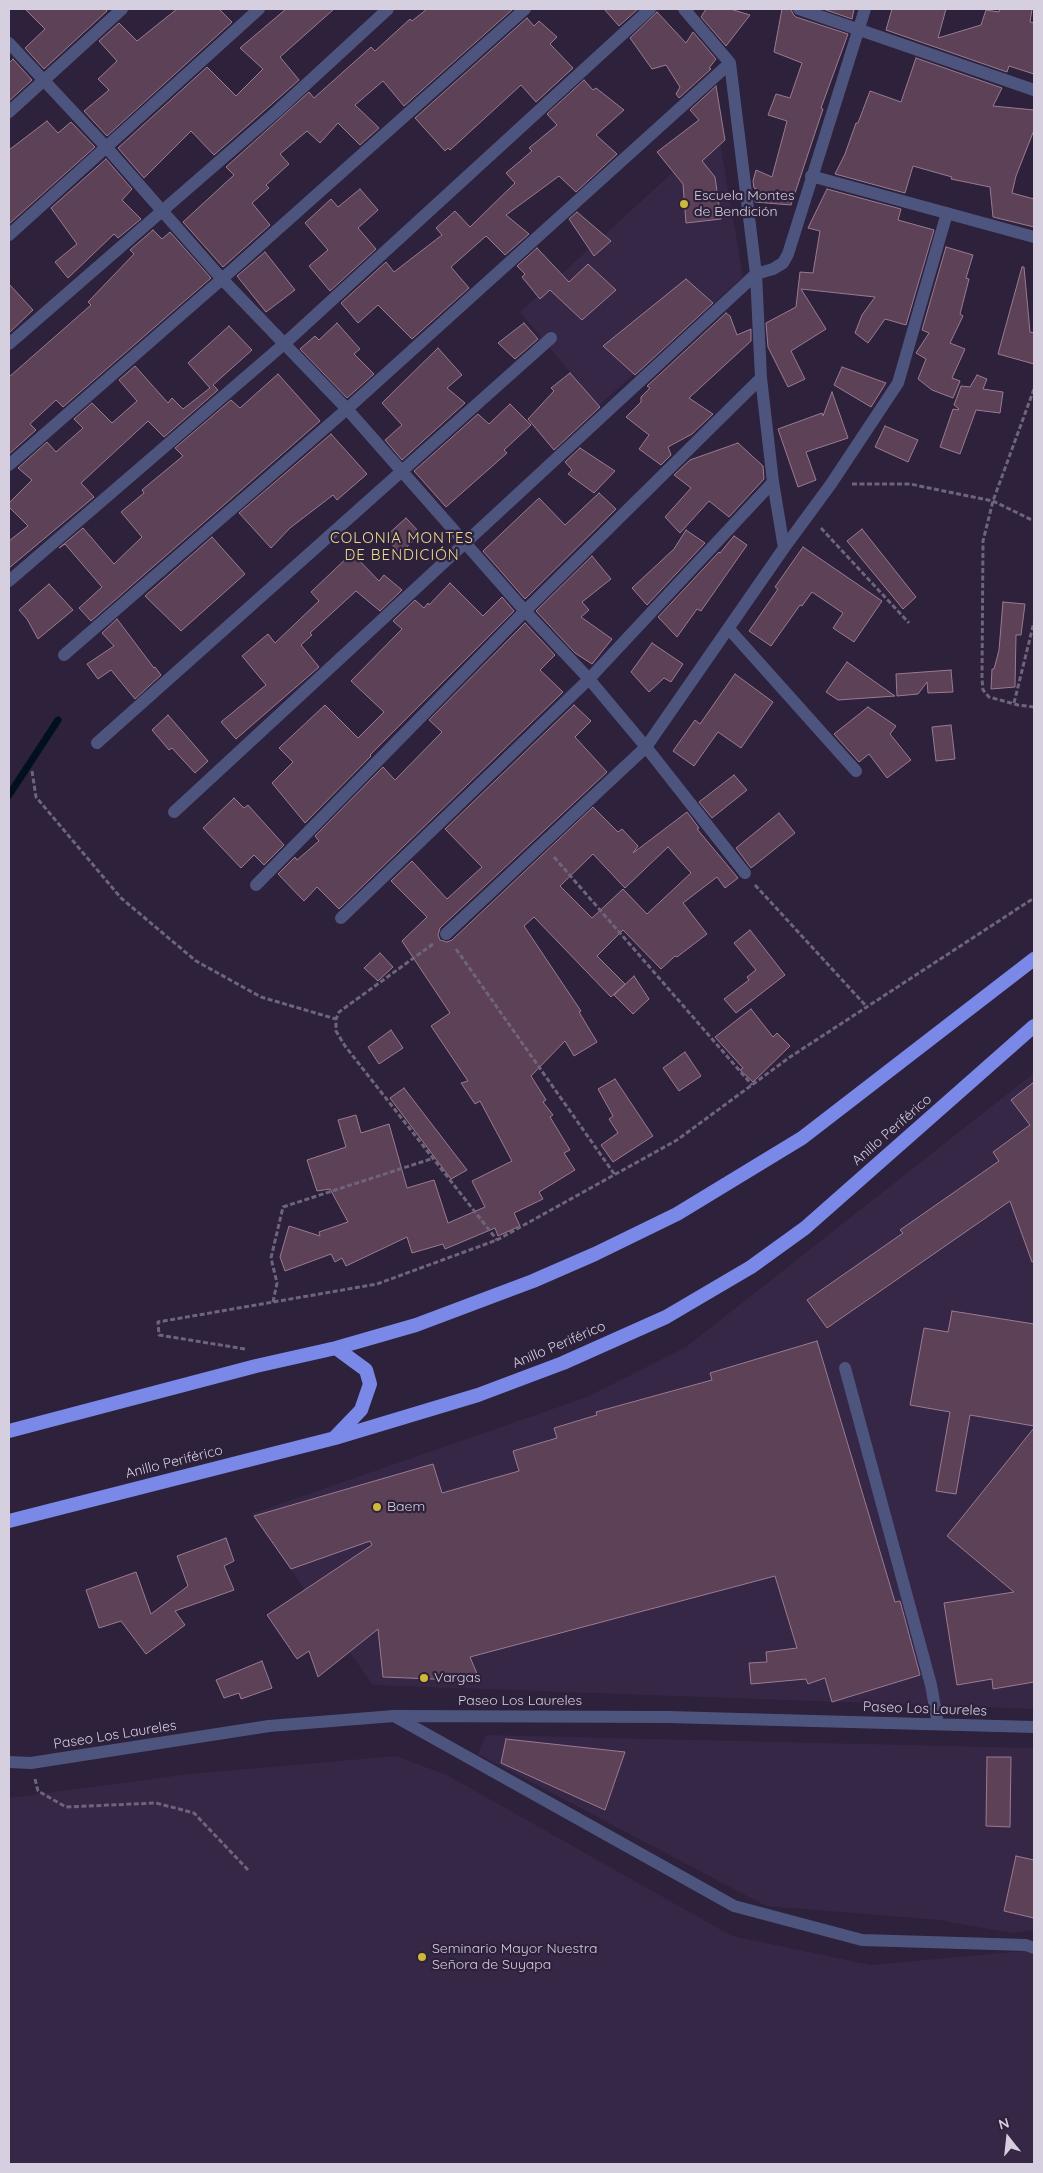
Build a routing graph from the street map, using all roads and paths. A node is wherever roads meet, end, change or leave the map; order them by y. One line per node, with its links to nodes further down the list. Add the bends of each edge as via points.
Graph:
1 (122, 9): 12 (street)
2 (258, 9): 15 (street)
3 (388, 9): 17 (street, via 276,112)
4 (525, 9): 22 (street)
5 (650, 9): 25 (street)
6 (684, 9): 11 (street)
7 (799, 9): 9 (street)
8 (865, 9): 9 (street)
9 (858, 30): 13 (street); 16 (street)
10 (9, 43): 12 (street)
11 (730, 63): 21 (street); 28 (street)
12 (42, 80): 14 (street); 15 (street)
13 (1034, 90)
14 (9, 112)
15 (106, 148): 17 (street); 19 (street)
16 (811, 176): 18 (street); 21 (street, via 788,254 773,269)
17 (160, 211): 22 (street); 24 (street)
18 (947, 213): 20 (street); 32 (street, via 898,384)
19 (9, 235)
20 (1034, 237)
21 (756, 274): 26 (street); 36 (street)
22 (222, 279): 25 (street); 29 (street)
23 (550, 338): 30 (street)
24 (9, 344)
25 (284, 344): 28 (street); 38 (street)
26 (761, 378): 31 (street); 39 (street)
27 (1034, 389): 33 (path)
28 (347, 409): 30 (street); 43 (street)
29 (9, 465)
30 (401, 471): 36 (street); 47 (street)
31 (773, 482): 37 (street); 44 (street)
32 (831, 484): 33 (path, via 910,484); 34 (street)
33 (993, 501): 35 (path); 45 (path, via 983,541 983,690 989,697)
34 (809, 514): 37 (street); 41 (path)
35 (1034, 521)
36 (465, 543): 39 (street); 51 (street)
37 (784, 548): 42 (street)
38 (9, 581)
39 (525, 611): 44 (street); 54 (street)
40 (1034, 622): 45 (path)
41 (908, 623)
42 (729, 629): 48 (street); 50 (street)
43 (64, 655)
44 (589, 679): 48 (street); 56 (street)
45 (1014, 704): 46 (path)
46 (1034, 706)
47 (97, 743)
48 (646, 747): 52 (street); 53 (street)
49 (32, 771): 60 (path, via 36,798 121,898 196,961 261,997)
50 (856, 771)
51 (174, 812)
52 (543, 845): 57 (street); 62 (path)
53 (745, 873): 59 (path)
54 (256, 885)
55 (1034, 898): 59 (path)
56 (341, 918)
57 (446, 934): 60 (path, via 339,1012); 64 (path)
58 (1034, 959): 67 (highway, via 802,1138 677,1214 595,1254 505,1292 416,1325)
59 (867, 1008): 62 (path)
60 (336, 1019): 63 (path, via 336,1031 345,1046)
61 (1034, 1026): 71 (highway, Anillo Periférico, via 805,1228 743,1272 666,1317 563,1363 478,1395)
62 (752, 1085): 64 (path, via 677,1140)
63 (434, 1158): 65 (path); 66 (path, via 283,1207 270,1258 278,1283)
64 (615, 1175): 65 (path)
65 (497, 1240): 66 (path, via 377,1284)
66 (273, 1303): 68 (path, via 158,1322 159,1336 250,1349)
67 (336, 1348): 68 (highway); 71 (highway, via 366,1370 370,1384 361,1410)
68 (256, 1366): 70 (highway)
69 (845, 1368): 74 (street, via 931,1685)
70 (9, 1431)
71 (335, 1438): 72 (highway, Anillo Periférico)
72 (9, 1521)
73 (394, 1716): 74 (street, Paseo Los Laureles, via 668,1717); 77 (street, Paseo Los Laureles, via 269,1726); 79 (street, via 734,1906 862,1940 1026,1945)
74 (938, 1724): 75 (street, Paseo Los Laureles)
75 (1034, 1727)
76 (9, 1762): 77 (street, Paseo Los Laureles)
77 (31, 1763): 78 (path, via 38,1792 66,1807 156,1803 194,1813)
78 (249, 1871)
79 (1034, 1948)

